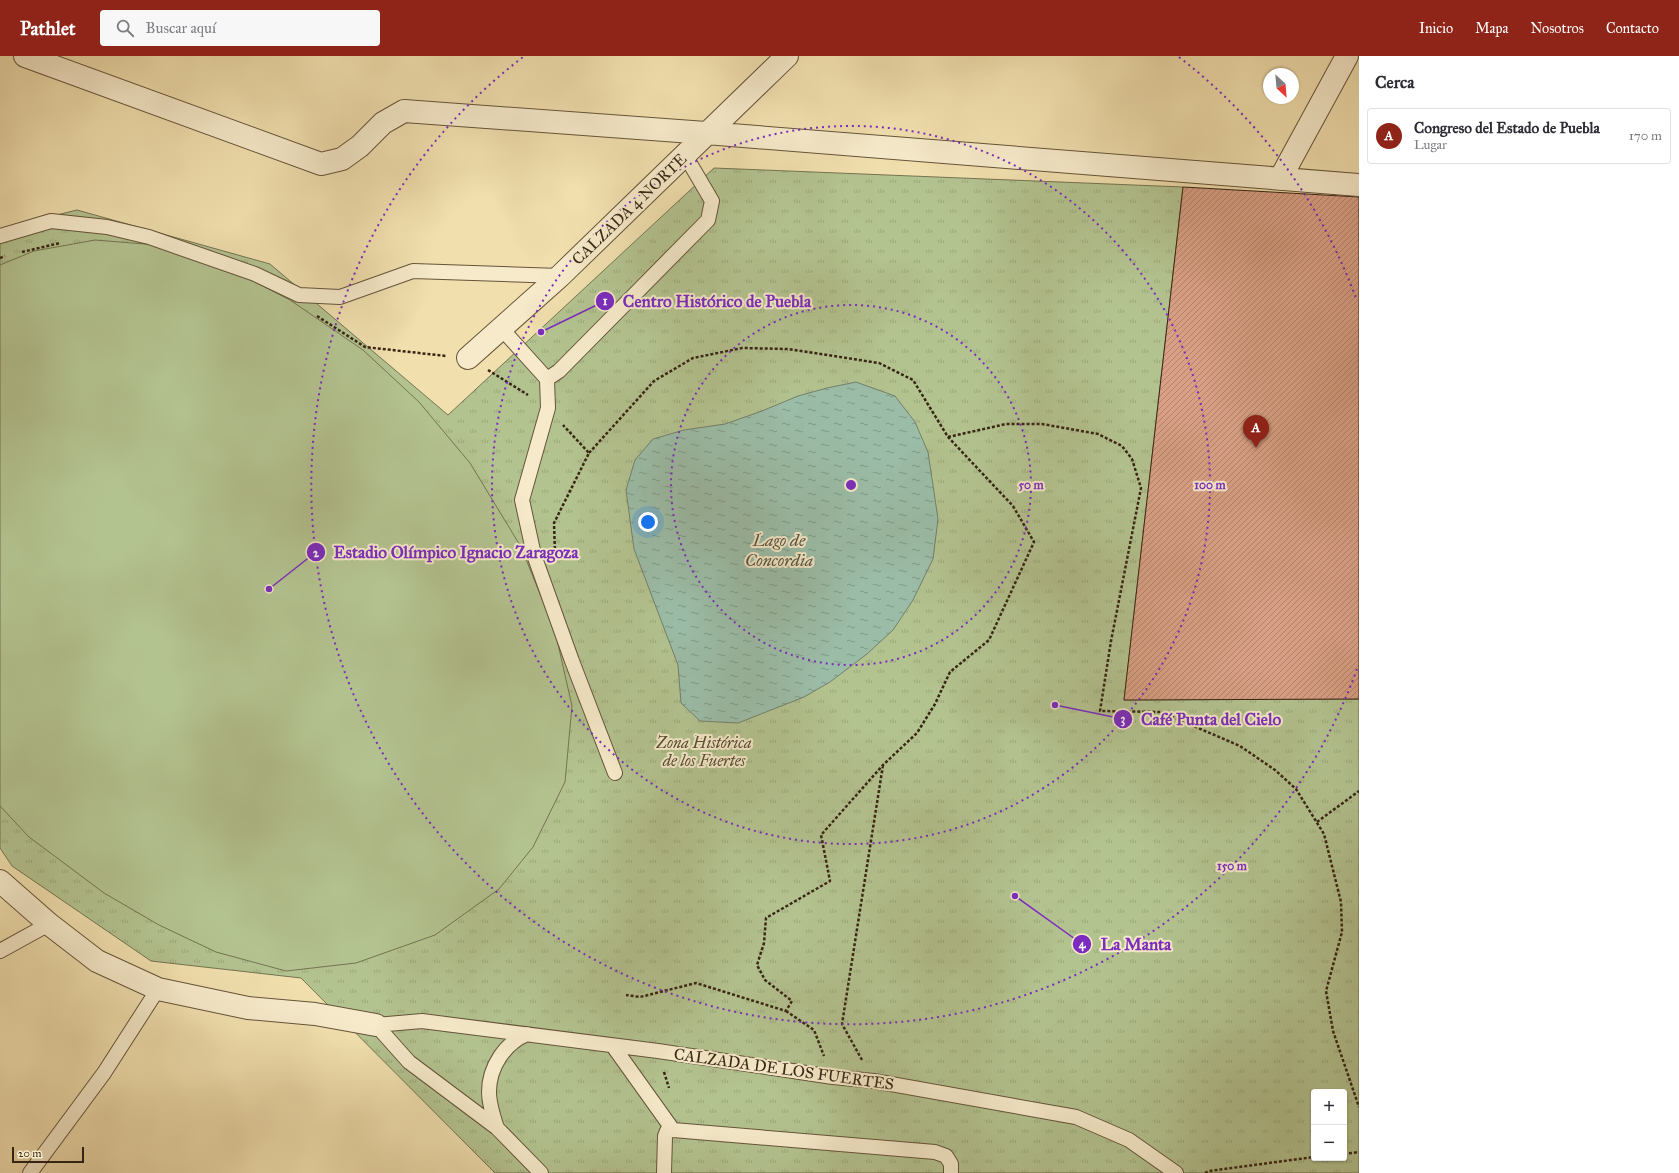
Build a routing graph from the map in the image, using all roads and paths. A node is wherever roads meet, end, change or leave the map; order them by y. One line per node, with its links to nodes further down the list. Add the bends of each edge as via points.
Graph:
1 (25, 56): 4 (street, via 320,164 342,159 360,146 383,123 404,111)
2 (787, 56): 4 (street, CALZADA 4 NORTE)
3 (1348, 56): 6 (street)
4 (706, 133): 5 (street, CALZADA 4 NORTE); 6 (street)
5 (685, 155): 9 (street, CALZADA 4 NORTE); 12 (lane, via 712,201 708,220 559,371)
6 (1280, 180): 7 (street)
7 (1359, 185)
8 (0, 236): 9 (lane, via 51,221 107,227 149,237 255,274 299,295 340,297 413,271)
9 (560, 276): 10 (street, CALZADA 4 NORTE)
10 (501, 328): 11 (street, CALZADA 4 NORTE); 12 (lane)
11 (468, 358): 13 (path)
12 (547, 379): 13 (lane)
13 (548, 408): 15 (path); 18 (lane, via 522,500 534,555)
14 (948, 437): 15 (path, via 913,380 879,363 788,349 742,348 693,358 654,381); 17 (path, via 1013,506 1034,542 989,640 950,672 935,704 917,733); 20 (path, via 1006,424 1042,424 1098,434 1122,446 1132,459 1141,488 1100,710 1161,712 1240,746 1275,770 1296,789)
15 (589, 453): 16 (path, via 554,523)
16 (556, 562)
17 (883, 765): 26 (path, via 821,835 830,881 766,918 764,943 757,965 766,980 792,1001); 31 (path, via 842,1024)
18 (616, 773)
19 (1359, 791): 20 (path)
20 (1317, 822): 32 (path, via 1324,834 1341,902 1342,932 1326,991 1333,1031)
21 (0, 881): 22 (street, CALZADA DE LOS FUERTES)
22 (49, 924): 23 (lane); 24 (street, CALZADA DE LOS FUERTES, via 97,961)
23 (0, 950)
24 (158, 989): 27 (street, CALZADA DE LOS FUERTES, via 248,1008 315,1014); 38 (lane, via 104,1073)
25 (626, 995): 26 (path, via 640,996 696,984)
26 (786, 1011): 30 (path, via 814,1030)
27 (376, 1025): 28 (lane, CALZADA DE LOS FUERTES, via 422,1021); 33 (lane, via 409,1062)
28 (528, 1034): 29 (lane, CALZADA DE LOS FUERTES); 33 (lane, via 512,1042 493,1069 489,1092)
29 (613, 1046): 30 (lane, CALZADA DE LOS FUERTES); 34 (lane)
30 (833, 1077): 31 (lane, CALZADA DE LOS FUERTES)
31 (874, 1081): 42 (lane, CALZADA DE LOS FUERTES, via 1076,1117 1129,1140)
32 (1359, 1106)
33 (497, 1128): 39 (lane)
34 (673, 1130): 40 (lane, via 667,1131 665,1136); 41 (lane, via 935,1152 946,1156 952,1164)
35 (1359, 1152): 36 (path)
36 (1347, 1154)
37 (1311, 1158): 43 (path)
38 (30, 1173)
39 (541, 1173)
40 (664, 1173)
41 (950, 1173)
42 (1176, 1173)
43 (1205, 1173)

